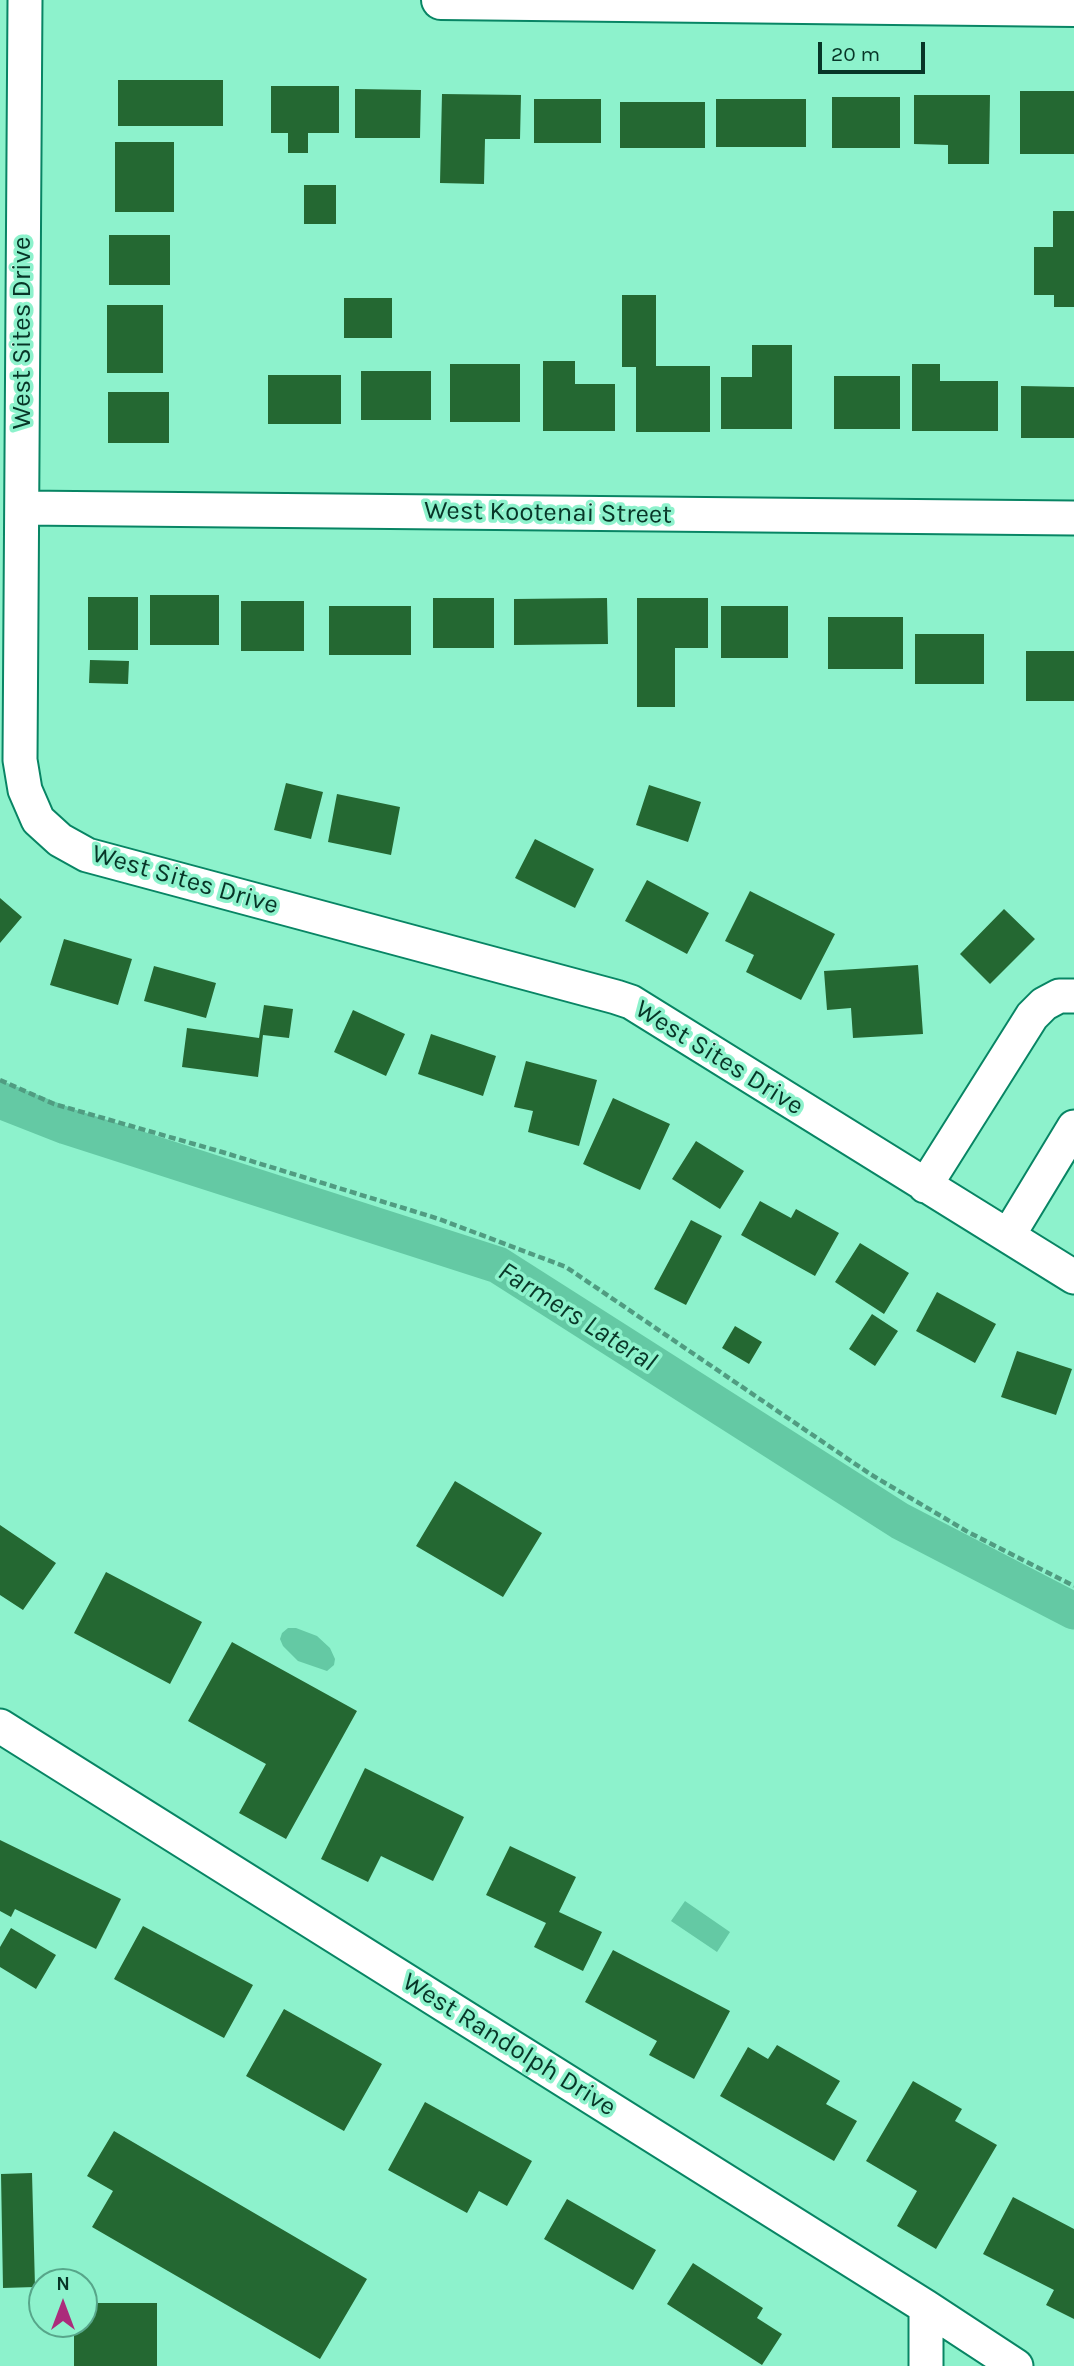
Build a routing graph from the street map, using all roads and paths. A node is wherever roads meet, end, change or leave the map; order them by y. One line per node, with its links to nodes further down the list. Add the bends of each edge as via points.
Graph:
1 (24, 0): 4 (street, West Sites Drive)
2 (441, 0): 3 (street)
3 (1074, 7)
4 (22, 508): 5 (street, West Kootenai Street); 9 (street, West Sites Drive, via 20,760 25,790 38,820 60,840 87,855 624,999)
5 (1074, 518)
6 (1074, 996): 9 (street, via 1059,996 1032,1016)
7 (0, 1080): 12 (path, via 54,1104 439,1219 566,1267 870,1474 968,1532)
8 (1074, 1127): 10 (street)
9 (925, 1186): 10 (street, West Sites Drive)
10 (1008, 1236): 11 (street, West Sites Drive)
11 (1074, 1277)
12 (1074, 1586)
13 (0, 1726): 14 (street, West Randolph Drive)
14 (926, 2307): 15 (street); 16 (street, West Randolph Drive)
15 (926, 2366)
16 (1016, 2366)

